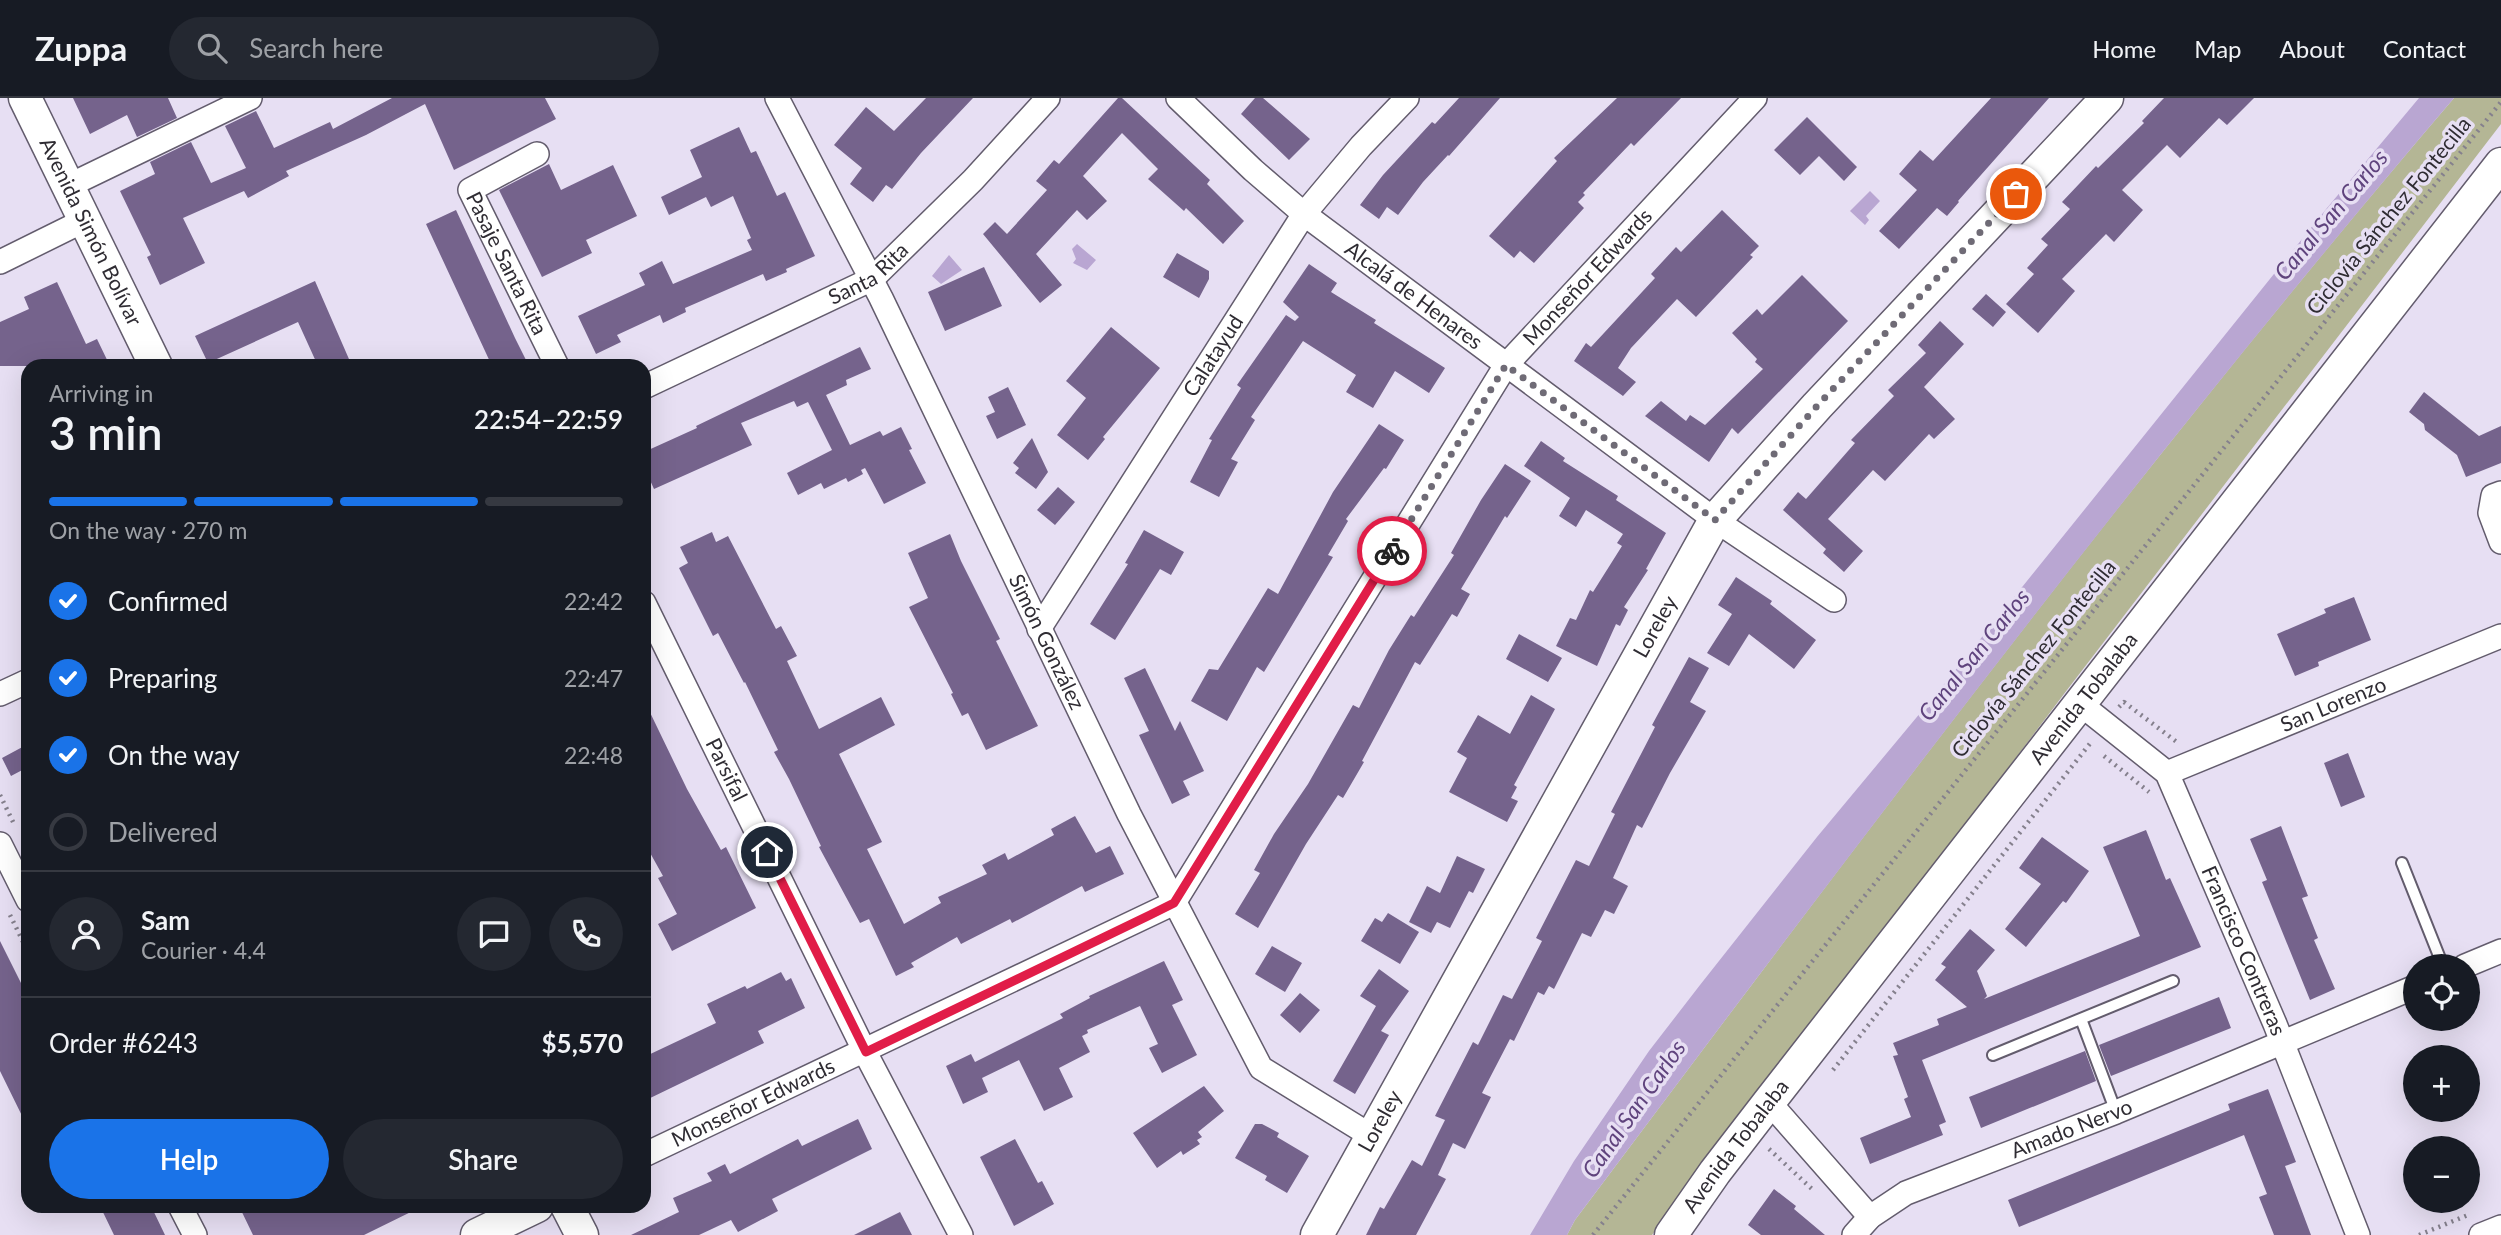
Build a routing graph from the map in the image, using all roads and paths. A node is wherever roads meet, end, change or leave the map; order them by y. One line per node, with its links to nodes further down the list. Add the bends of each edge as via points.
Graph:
1 (26, 98): 12 (street, Avenida Simón Bolívar)
2 (250, 98): 12 (street)
3 (777, 98): 16 (street, Simón González)
4 (1048, 98): 16 (street, Santa Rita)
5 (1178, 98): 13 (street, Alcalá de Henares)
6 (1407, 98): 13 (street, Calatayud)
7 (1755, 98): 19 (street, Monseñor Edwards)
8 (2106, 98): 22 (street, Loreley)
9 (2501, 102): 67 (path, Ciclovía Sánchez Fontecilla)
10 (537, 154): 18 (street, Pasaje Santa Rita, via 470,190)
11 (2501, 164): 30 (street, Avenida Tobalaba)
12 (68, 186): 14 (street, Avenida Simón Bolívar)
13 (1304, 214): 19 (street, Alcalá de Henares); 26 (street, Calatayud)
14 (85, 220): 15 (street); 17 (street, Avenida Simón Bolívar)
15 (0, 262)
16 (872, 279): 20 (street, Santa Rita); 26 (street, Simón González)
17 (153, 359)
18 (554, 359)
19 (1506, 365): 22 (street, Alcalá de Henares); 36 (street, Monseñor Edwards)
20 (651, 384)
21 (2501, 493): 23 (street, via 2493,496 2490,513)
22 (1715, 520): 24 (street, Alcalá de Henares); 51 (street, Loreley)
23 (2501, 542)
24 (1834, 600)
25 (651, 617): 46 (street, Parsifal)
26 (1040, 629): 36 (street, Simón González)
27 (2501, 636): 31 (street, San Lorenzo)
28 (21, 684): 29 (street)
29 (0, 694)
30 (2079, 703): 31 (street, Francisco Contreras); 50 (street, Avenida Tobalaba)
31 (2167, 773): 45 (street, Francisco Contreras)
32 (2151, 794): 48 (path, via 2090,744)
33 (0, 844): 35 (street)
34 (2402, 863): 40 (lane)
35 (21, 886)
36 (1174, 903): 46 (street, Monseñor Edwards); 51 (street, Simón González, via 1261,1068)
37 (6, 907): 38 (path)
38 (21, 938)
39 (2501, 951): 41 (street)
40 (2438, 954)
41 (2480, 960)
42 (2173, 981): 44 (lane)
43 (2403, 992): 45 (street, Amado Nervo)
44 (2081, 1018): 47 (lane); 49 (lane)
45 (2283, 1043): 49 (street, Amado Nervo); 70 (street, Francisco Contreras)
46 (866, 1052): 53 (street, Monseñor Edwards); 65 (street, Parsifal)
47 (1993, 1055)
48 (1828, 1075)
49 (2116, 1112): 60 (street, Amado Nervo, via 1906,1193)
50 (1779, 1113): 52 (path); 60 (street); 68 (street, Avenida Tobalaba, via 1715,1172)
51 (1373, 1137): 66 (street, Loreley)
52 (1769, 1149): 54 (path); 55 (path)
53 (651, 1152)
54 (1761, 1159)
55 (1816, 1194)
56 (184, 1213): 62 (street)
57 (523, 1213): 63 (street)
58 (571, 1213): 64 (street)
59 (2472, 1213): 71 (path)
60 (1870, 1217): 69 (street, Amado Nervo)
61 (2501, 1227): 72 (street)
62 (195, 1235)
63 (477, 1235)
64 (582, 1235)
65 (961, 1235)
66 (1317, 1235)
67 (1593, 1235)
68 (1671, 1235)
69 (1854, 1235)
70 (2358, 1235)
71 (2419, 1235)
72 (2481, 1235)

